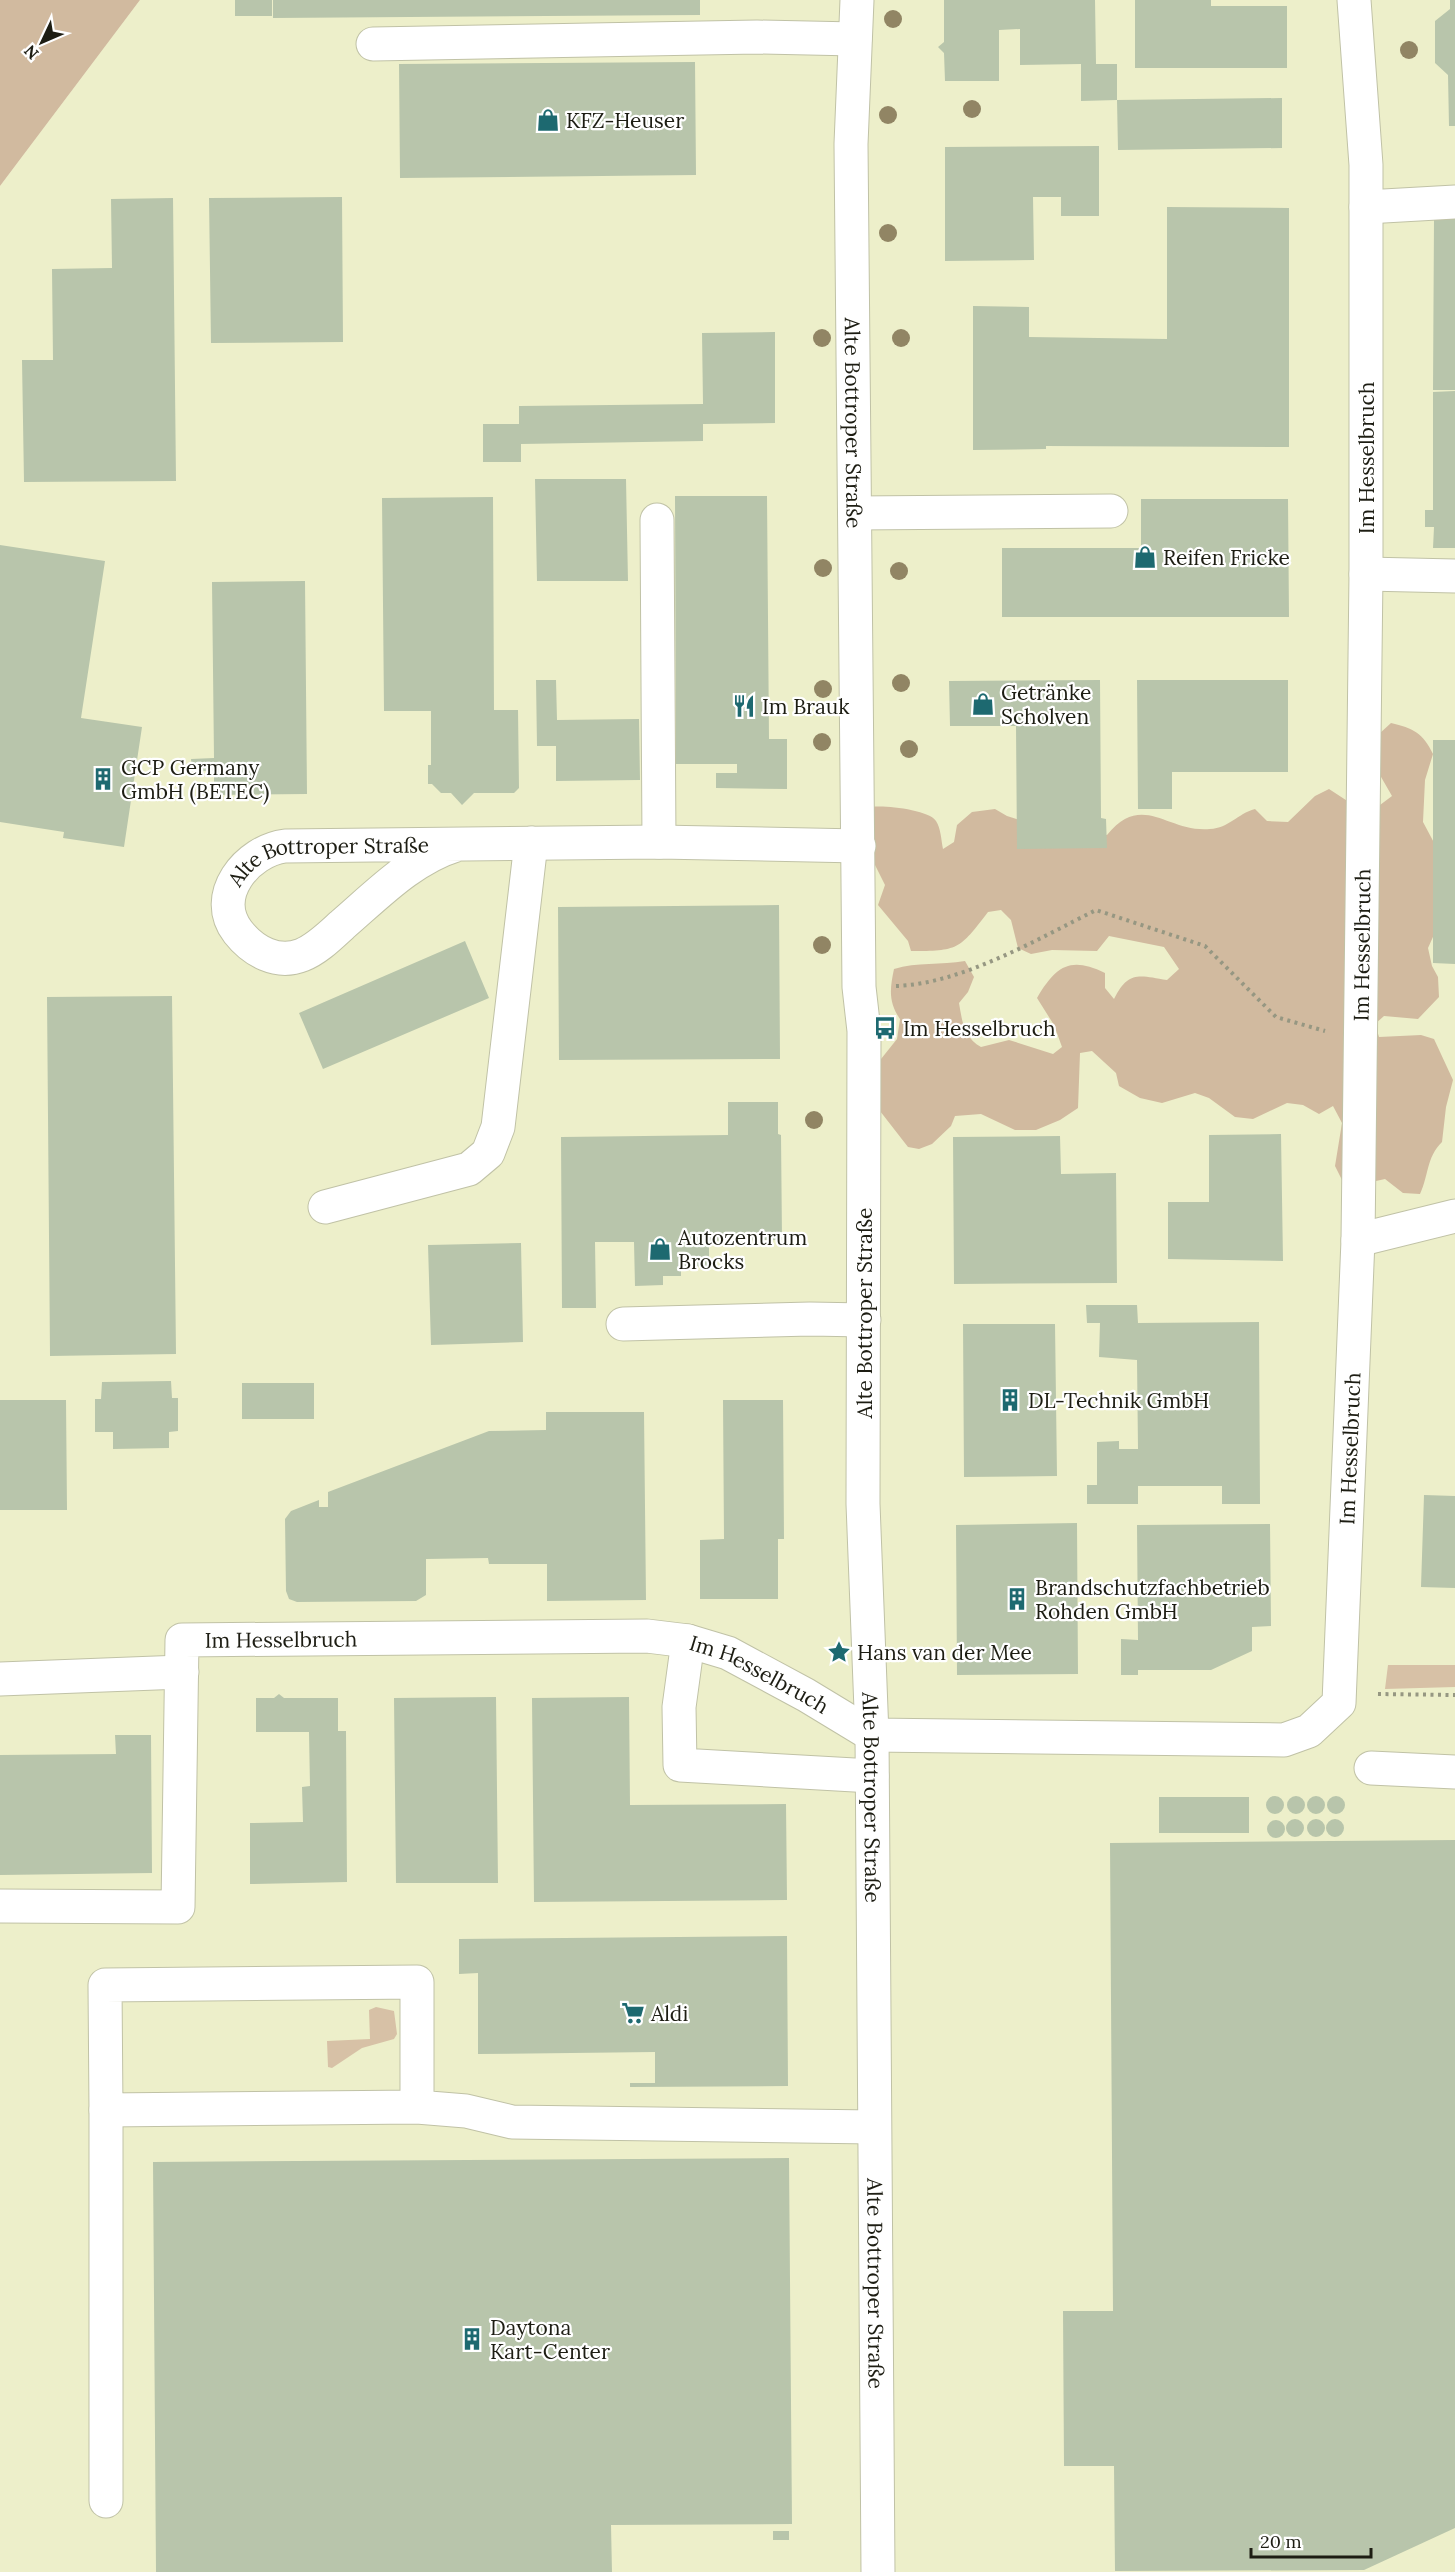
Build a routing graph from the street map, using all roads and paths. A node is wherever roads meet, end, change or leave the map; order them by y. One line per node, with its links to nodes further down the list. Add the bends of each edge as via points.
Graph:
1 (857, 0): 3 (street, Alte Bottroper Straße)
2 (1354, 0): 6 (street, Im Hesselbruch, via 1364,115)
3 (855, 39): 4 (street, via 757,37); 8 (street, Alte Bottroper Straße, via 851,144)
4 (373, 44)
5 (1455, 202): 6 (street)
6 (1366, 207): 10 (street, Im Hesselbruch)
7 (1111, 511): 8 (street)
8 (855, 513): 15 (street, Alte Bottroper Straße)
9 (657, 520): 12 (street)
10 (1366, 574): 11 (street); 17 (street, Im Hesselbruch)
11 (1455, 576)
12 (659, 842): 13 (street, Alte Bottroper Straße); 15 (street, Alte Bottroper Straße)
13 (531, 843): 14 (street, Alte Bottroper Straße); 18 (street, via 498,1127 488,1153 469,1169)
14 (456, 845): 14 (street, Alte Bottroper Straße, via 314,845 268,850 252,859 238,875 230,894 230,917 243,938 260,952 282,958 302,955 406,870)
15 (859, 846): 16 (street, Alte Bottroper Straße)
16 (859, 987): 17 (path, via 919,985 998,958 1096,910 1205,946 1276,1017); 21 (street, Alte Bottroper Straße, via 864,1031)
17 (1359, 1041): 20 (street, Im Hesselbruch)
18 (325, 1207)
19 (1455, 1216): 20 (street)
20 (1358, 1240): 26 (street, Im Hesselbruch)
21 (864, 1320): 22 (street); 28 (street, Alte Bottroper Straße, via 863,1504)
22 (623, 1324)
23 (688, 1641): 24 (street, Im Hesselbruch, via 647,1636); 28 (street, Im Hesselbruch, via 728,1653 763,1670); 31 (street, via 679,1707 680,1765)
24 (182, 1656): 25 (street, Im Hesselbruch); 32 (street, via 178,1907)
25 (0, 1679)
26 (1342, 1693): 27 (path); 28 (street, via 1340,1703 1309,1731 1284,1740)
27 (1455, 1695)
28 (872, 1735): 31 (street, Alte Bottroper Straße)
29 (1371, 1768): 30 (street)
30 (1455, 1772)
31 (872, 1776): 35 (street, Alte Bottroper Straße)
32 (0, 1906)
33 (417, 2107): 34 (street); 34 (street, via 417,1982 105,1985); 35 (street, via 466,2111 512,2122)
34 (106, 2110): 36 (street)
35 (874, 2127): 37 (street, Alte Bottroper Straße)
36 (106, 2501)
37 (878, 2572)

